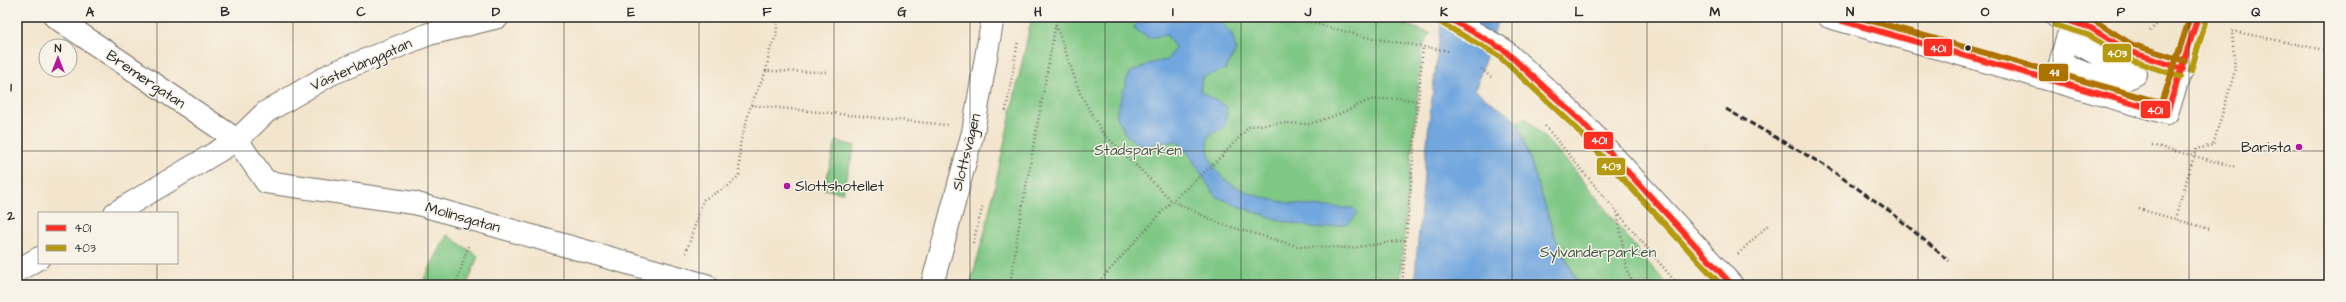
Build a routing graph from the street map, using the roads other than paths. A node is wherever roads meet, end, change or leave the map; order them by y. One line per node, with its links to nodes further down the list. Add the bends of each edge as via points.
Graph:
1 (55, 17): 9 (street, Bremergatan)
2 (498, 17): 9 (street, Västerlånggatan, via 429,34 331,74 266,112)
3 (993, 17): 14 (street, Slottsvägen, via 973,132)
4 (1447, 17): 15 (street, via 1504,50 1579,119)
5 (1828, 17): 8 (street, via 2167,113)
6 (2057, 17): 8 (street, via 2091,28 2128,51)
7 (2198, 17): 8 (street)
8 (2183, 69)
9 (237, 140): 10 (street, Västerlånggatan); 13 (street, Molinsgatan, via 266,182 414,203)
10 (116, 212)
11 (38, 259): 12 (street)
12 (17, 271)
13 (706, 285)
14 (932, 285)
15 (1732, 285)

